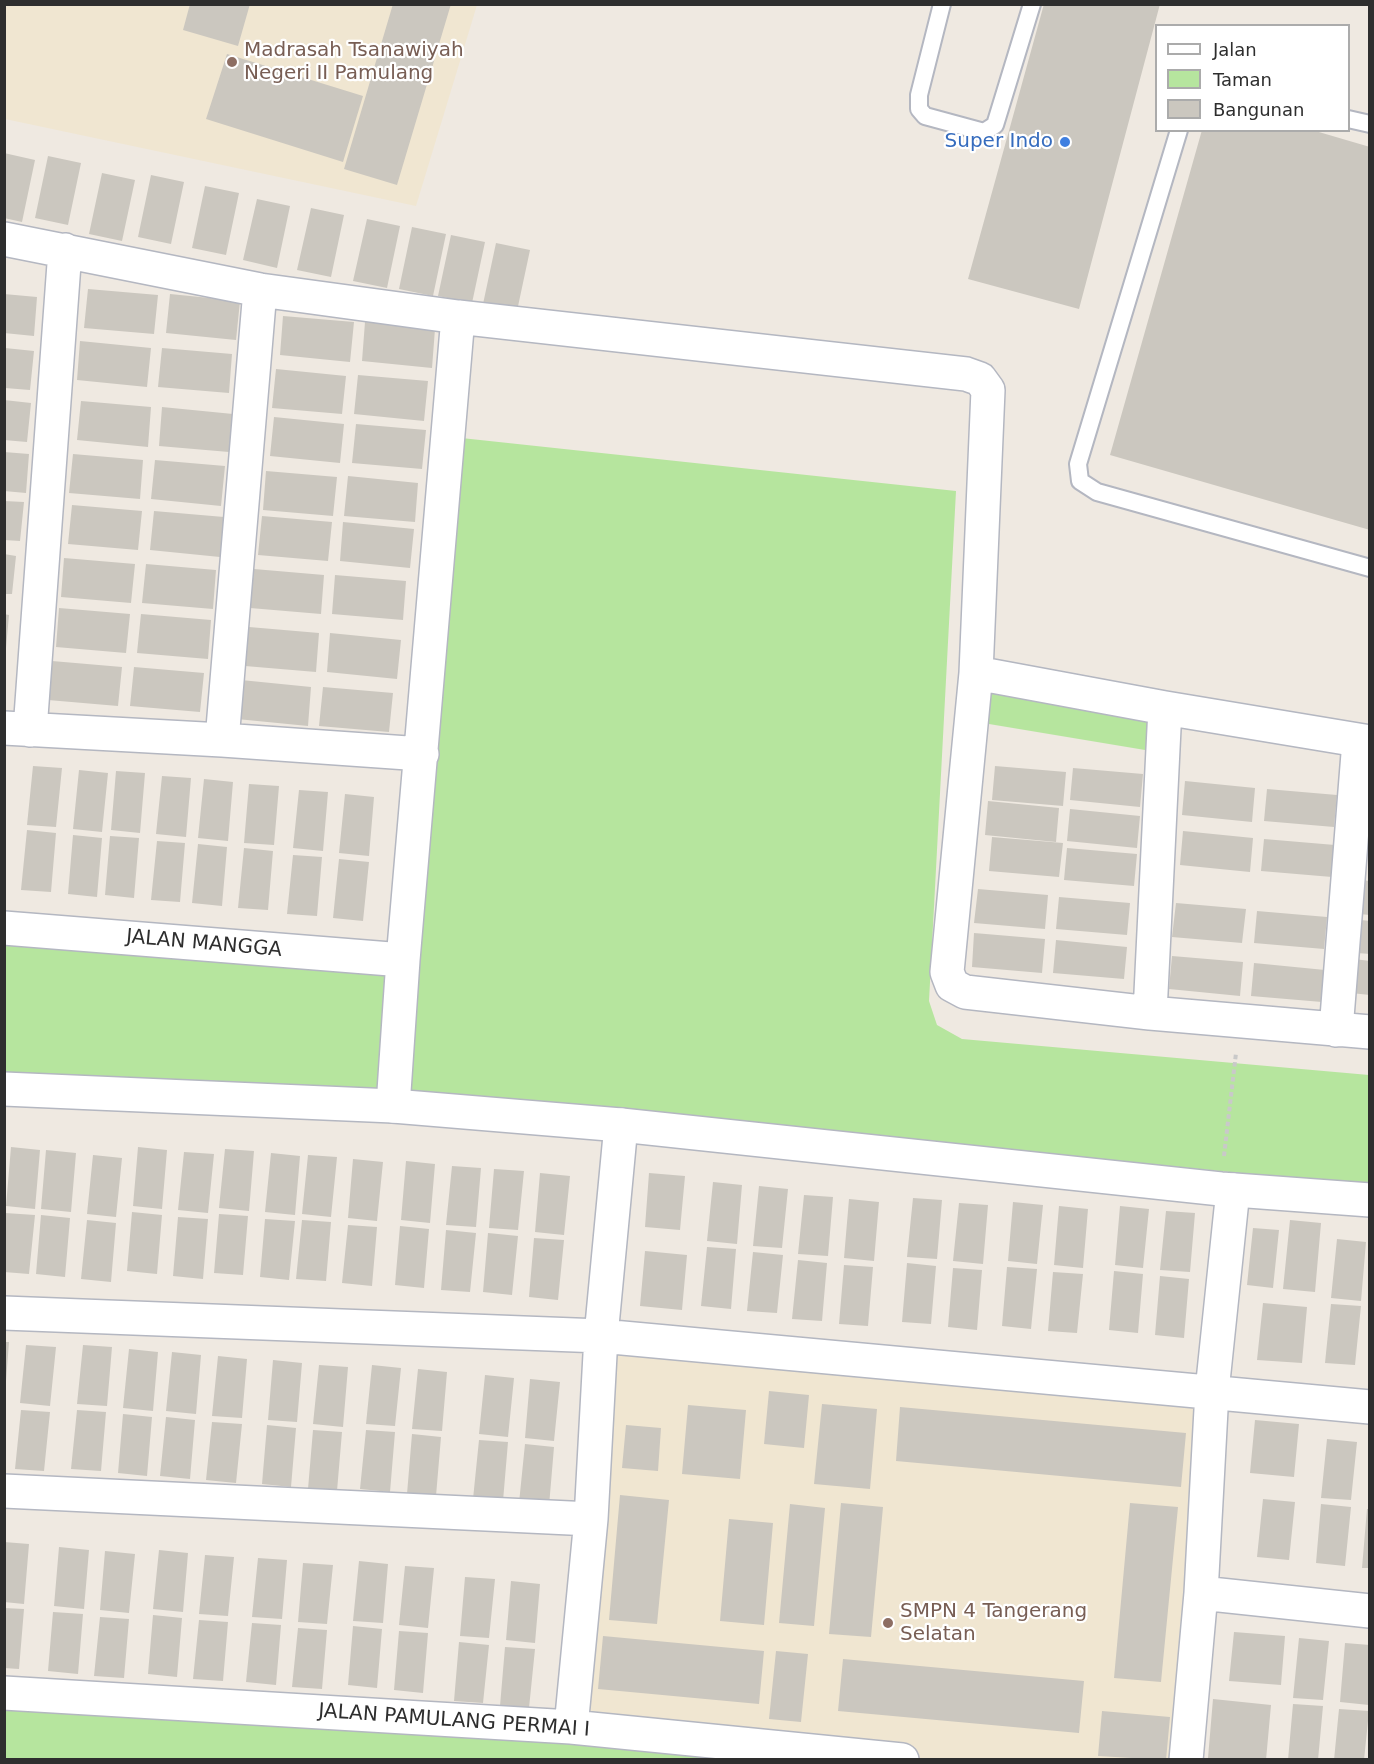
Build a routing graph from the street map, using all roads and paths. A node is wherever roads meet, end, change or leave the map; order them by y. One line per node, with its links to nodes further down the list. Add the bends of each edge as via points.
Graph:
1 (942, 4): 2 (lane, via 919,109 925,116 984,132 994,125)
2 (1032, 4)
3 (1350, 119): 4 (lane)
4 (1370, 124)
5 (1178, 132): 10 (lane, via 1078,464 1080,481 1097,492)
6 (4, 239): 7 (street)
7 (65, 250): 8 (street); 13 (street)
8 (260, 290): 9 (street); 14 (street)
9 (458, 317): 11 (street, via 966,374 980,379 988,390); 16 (street)
10 (1370, 568)
11 (976, 673): 12 (street); 19 (street, via 947,972 952,985 965,992)
12 (1165, 708): 15 (street); 19 (street)
13 (17, 729): 14 (street)
14 (222, 740): 16 (street)
15 (1364, 741): 21 (street)
16 (422, 754): 18 (street)
17 (4, 928): 18 (street, JALAN MANGGA)
18 (403, 960): 24 (street)
19 (1150, 1013): 20 (street)
20 (1240, 1020): 21 (street); 26 (path)
21 (1336, 1030): 22 (street)
22 (1370, 1032)
23 (4, 1089): 24 (street)
24 (393, 1106): 25 (street)
25 (621, 1125): 26 (street); 29 (street)
26 (1227, 1190): 27 (street); 30 (street)
27 (1370, 1200)
28 (4, 1313): 29 (street)
29 (601, 1336): 30 (street); 33 (street)
30 (1212, 1391): 31 (street); 34 (street)
31 (1370, 1407)
32 (4, 1491): 33 (street)
33 (591, 1519): 37 (street)
34 (1201, 1593): 35 (street); 39 (street)
35 (1370, 1611)
36 (4, 1694): 37 (street, JALAN PAMULANG PERMAI I)
37 (571, 1727): 38 (street, JALAN PAMULANG PERMAI I)
38 (902, 1760)
39 (1186, 1760)

